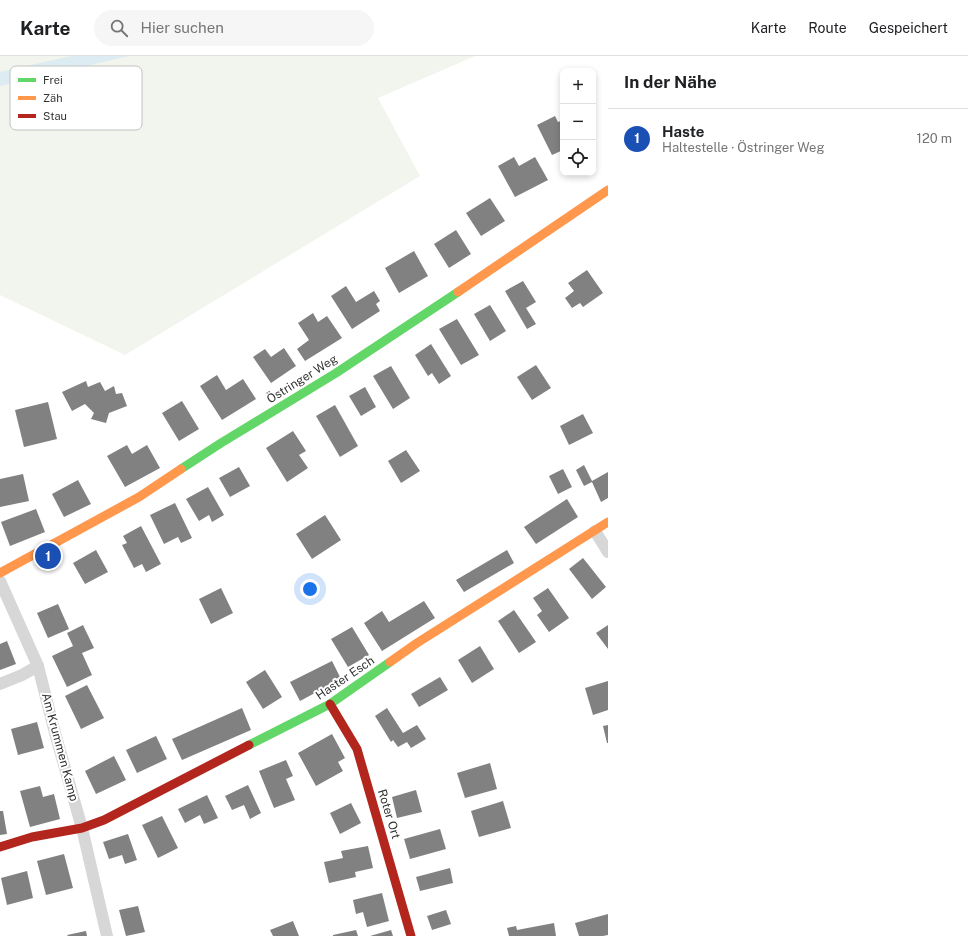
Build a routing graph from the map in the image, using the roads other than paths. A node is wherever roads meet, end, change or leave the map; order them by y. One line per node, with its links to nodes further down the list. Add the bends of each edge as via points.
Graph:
1 (608, 190): 5 (street, Östringer Weg, via 336,373 221,443 139,497)
2 (608, 522): 3 (street, Haster Esch)
3 (595, 531): 4 (street); 9 (street, Haster Esch, via 417,643)
4 (608, 552)
5 (0, 573)
6 (0, 581): 7 (street, Am Krummen Kamp)
7 (38, 666): 8 (street); 10 (street, Am Krummen Kamp)
8 (0, 684)
9 (330, 704): 10 (street, Haster Esch, via 104,820); 13 (street, Roter Ort, via 357,749)
10 (82, 828): 11 (street, via 32,836); 12 (street, Am Krummen Kamp)
11 (0, 847)
12 (107, 936)
13 (412, 936)

